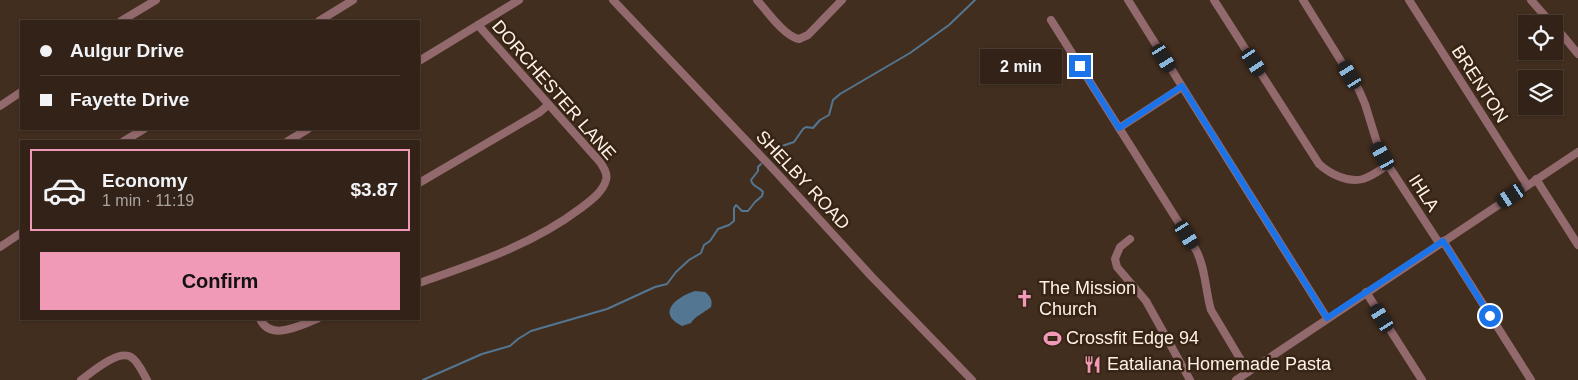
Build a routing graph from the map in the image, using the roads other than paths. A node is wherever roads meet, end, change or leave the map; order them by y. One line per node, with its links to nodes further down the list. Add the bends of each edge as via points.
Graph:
1 (156, 0): 13 (street)
2 (353, 0): 14 (street)
3 (519, 0): 16 (street)
4 (756, 0): 5 (street, via 792,38 798,39 808,35)
5 (842, 0)
6 (1128, 0): 20 (street)
7 (1214, 0): 30 (street, via 1323,168 1338,176 1358,180)
8 (1303, 0): 30 (street, IHLA, via 1359,90)
9 (1409, 0): 33 (street, BRENTON)
10 (1531, 0): 12 (street)
11 (616, 1): 47 (street, SHELBY ROAD)
12 (1545, 15)
13 (123, 20)
14 (321, 20)
15 (1051, 20): 24 (street)
16 (478, 25): 19 (street); 22 (street, DORCHESTER LANE)
17 (1563, 36): 18 (street)
18 (1578, 54)
19 (420, 60)
20 (1182, 86): 24 (street); 41 (street)
21 (20, 93): 23 (street)
22 (548, 105): 32 (street); 39 (street, DORCHESTER LANE, via 600,162 606,174 604,186 552,228 522,244)
23 (0, 106)
24 (1119, 128): 44 (street, via 1196,250 1211,310)
25 (142, 130): 27 (street)
26 (306, 130): 28 (street)
27 (126, 140)
28 (290, 140)
29 (1578, 152): 31 (street)
30 (1388, 165): 36 (street, IHLA)
31 (1536, 179): 33 (street); 37 (street)
32 (420, 182)
33 (1527, 185): 36 (street)
34 (20, 234): 38 (street)
35 (1130, 239): 48 (street, via 1117,254 1117,267 1154,314)
36 (1441, 242): 40 (street); 51 (street, IHLA)
37 (1578, 245)
38 (0, 247)
39 (420, 283)
40 (1366, 292): 41 (street); 50 (street)
41 (1327, 318): 44 (street)
42 (261, 320): 43 (street, via 272,330 282,331)
43 (314, 320)
44 (1248, 372): 49 (street)
45 (81, 380): 46 (street, via 122,355 132,358)
46 (147, 380)
47 (972, 380)
48 (1190, 380)
49 (1236, 380)
50 (1422, 380)
51 (1531, 380)

